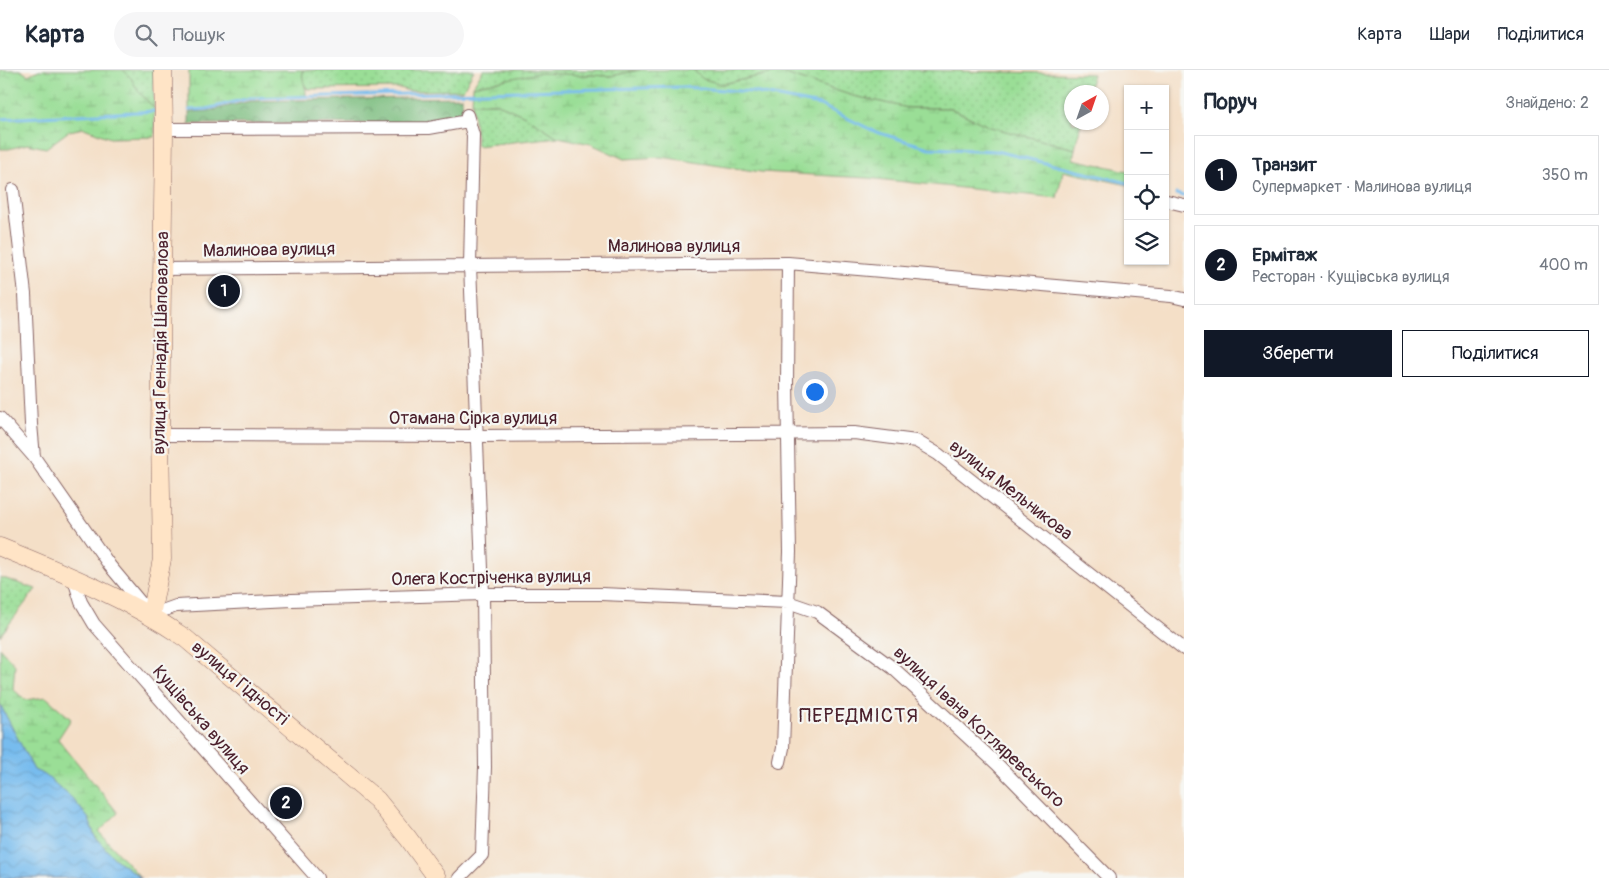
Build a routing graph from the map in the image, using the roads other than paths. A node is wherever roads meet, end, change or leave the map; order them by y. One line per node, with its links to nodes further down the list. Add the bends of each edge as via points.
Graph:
1 (163, 70): 2 (main road, вулиця Геннадія Шаповалова)
2 (164, 131): 7 (street, via 429,128 467,118 472,134); 8 (main road, вулиця Геннадія Шаповалова)
3 (13, 190): 14 (street, via 25,294)
4 (1169, 201): 5 (street)
5 (1184, 205)
6 (788, 263): 7 (street, Малинова вулиця); 9 (street, Малинова вулиця); 11 (street)
7 (470, 265): 8 (street, Малинова вулиця); 13 (street)
8 (162, 269): 12 (main road, вулиця Геннадія Шаповалова)
9 (1184, 299)
10 (0, 418): 14 (street)
11 (787, 433): 13 (street, Отамана Сірка вулиця); 18 (street, via 790,482); 20 (street, вулиця Мельникова, via 854,433 916,440)
12 (160, 435): 13 (street, Отамана Сірка вулиця); 19 (main road, вулиця Геннадія Шаповалова, via 162,559)
13 (477, 436): 17 (street)
14 (34, 457): 19 (street, via 110,566)
15 (0, 548): 16 (main road, вулиця Гідності)
16 (73, 576): 19 (main road, вулиця Гідності); 22 (street, Кущівська вулиця, via 81,602 94,624)
17 (483, 594): 18 (street, Олега Костріченка вулиця, via 601,594); 19 (street, Олега Костріченка вулиця, via 176,606); 24 (street, via 485,768 482,855)
18 (788, 602): 21 (street); 25 (street, вулиця Івана Котляревського, via 816,612 893,668 998,764)
19 (151, 614): 23 (main road, вулиця Гідності, via 239,682 377,800)
20 (1184, 649)
21 (780, 762)
22 (317, 878)
23 (437, 878)
24 (459, 878)
25 (1109, 878)

